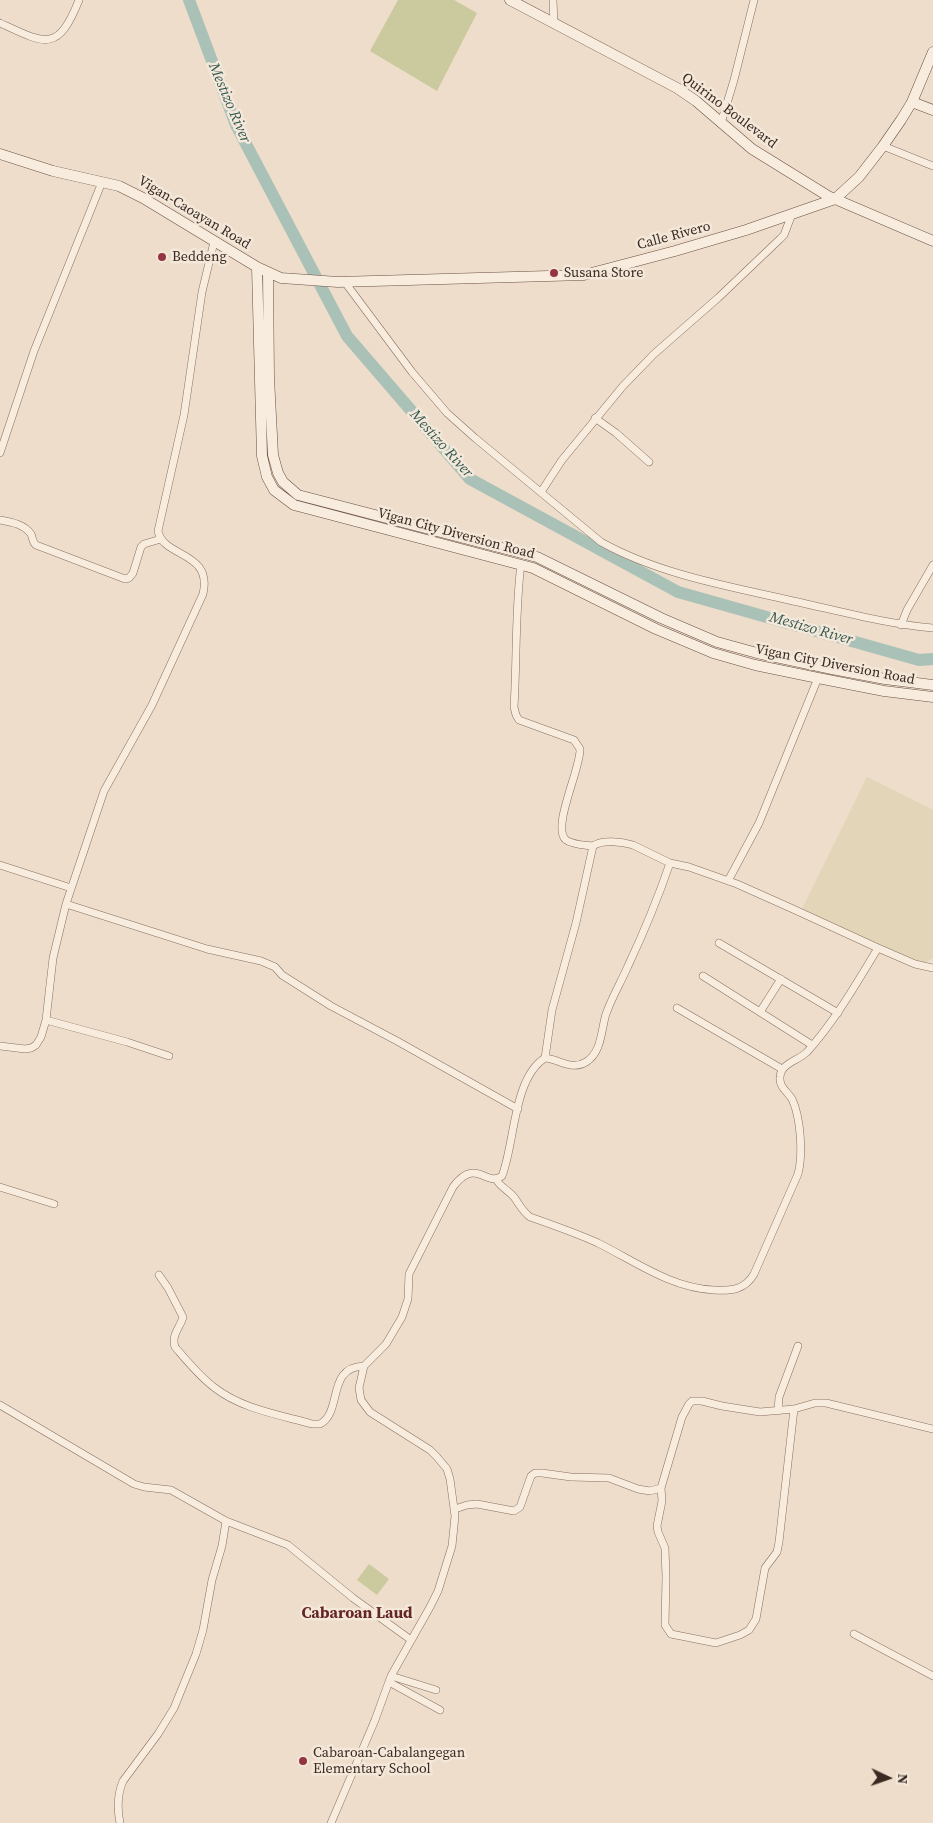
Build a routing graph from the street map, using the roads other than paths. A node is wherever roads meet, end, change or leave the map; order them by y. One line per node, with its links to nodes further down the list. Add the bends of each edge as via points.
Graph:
1 (79, 0): 5 (street, via 67,27 60,35 48,40 35,39)
2 (510, 0): 6 (main road, Quirino Boulevard)
3 (553, 0): 6 (street)
4 (754, 0): 10 (street)
5 (0, 23)
6 (554, 24): 10 (main road, Quirino Boulevard, via 677,88)
7 (933, 52): 8 (main road, Calle Rivero)
8 (912, 102): 9 (main road); 11 (main road, Calle Rivero)
9 (933, 110)
10 (721, 123): 15 (main road, Quirino Boulevard, via 752,149)
11 (883, 146): 13 (street); 15 (main road, Calle Rivero, via 859,177)
12 (0, 154): 14 (main road, Vigan-Caoayan Road)
13 (933, 166)
14 (102, 182): 18 (main road, Vigan-Caoayan Road, via 138,195); 25 (street, via 34,351)
15 (835, 199): 16 (main road, Calle Rivero); 17 (main road, Quirino Boulevard)
16 (792, 214): 22 (main road, Calle Rivero, via 584,275); 24 (street, via 780,239 654,354)
17 (933, 241)
18 (214, 242): 19 (main road, Vigan-Caoayan Road); 31 (street, via 202,292 184,415 159,526)
19 (252, 264): 20 (main road, Vigan-Caoayan Road); 23 (main road, Vigan City Diversion Road)
20 (268, 273): 21 (main road, Vigan-Caoayan Road); 23 (main road, Vigan City Diversion Road)
21 (283, 278): 22 (main road, Calle Rivero); 23 (main road)
22 (341, 282): 27 (street, via 447,413)
23 (262, 297): 29 (main road, Vigan City Diversion Road, via 274,454 283,482 298,494); 30 (main road, Vigan City Diversion Road, via 262,456 274,490 294,506)
24 (595, 418): 26 (street); 27 (street)
25 (0, 453)
26 (649, 462)
27 (541, 492): 34 (street, via 601,542 641,560 725,586)
28 (0, 520): 31 (street, via 25,528 33,543 43,549 125,579 134,573 141,547)
29 (399, 521): 30 (main road); 36 (main road, Vigan City Diversion Road, via 537,556 717,642 757,654)
30 (396, 533): 32 (main road, Vigan City Diversion Road)
31 (161, 539): 45 (street, via 198,565 203,577 203,594 152,705 104,791)
32 (521, 564): 37 (main road, Vigan City Diversion Road, via 713,653); 41 (street, via 516,715 519,720 574,740 579,745 579,763 561,826 567,841)
33 (933, 565): 34 (street)
34 (901, 625): 35 (street)
35 (933, 628)
36 (832, 669): 38 (main road); 39 (main road, Vigan City Diversion Road)
37 (818, 678): 38 (main road, Vigan City Diversion Road); 44 (street, via 759,823)
38 (830, 680): 40 (main road, Vigan City Diversion Road)
39 (933, 685)
40 (933, 697)
41 (593, 846): 42 (street, via 627,843); 59 (street, via 552,1010)
42 (670, 863): 44 (street); 59 (street, via 609,1006 594,1054 584,1064 577,1065)
43 (0, 865): 45 (street)
44 (728, 881): 48 (street)
45 (71, 888): 46 (street)
46 (66, 904): 55 (street, via 53,958); 61 (street, via 206,949 261,961 330,1006)
47 (719, 943): 51 (street)
48 (878, 948): 49 (street); 54 (street)
49 (933, 968)
50 (703, 976): 53 (street)
51 (781, 979): 53 (street); 54 (street)
52 (677, 1008): 60 (street)
53 (760, 1012): 56 (street)
54 (838, 1013): 56 (street)
55 (46, 1020): 57 (street, via 36,1046 25,1049); 58 (street)
56 (812, 1045): 60 (street, via 805,1054)
57 (0, 1046)
58 (169, 1056)
59 (546, 1058): 61 (street, via 528,1078)
60 (782, 1069): 62 (street, via 780,1082 792,1100 798,1124 800,1169 754,1274 740,1288 704,1289 666,1279 597,1243 530,1217)
61 (518, 1109): 62 (street, via 503,1174)
62 (496, 1179): 67 (street, via 468,1173 453,1187 410,1274 408,1299 400,1322 386,1344)
63 (0, 1187): 64 (street)
64 (54, 1204)
65 (160, 1275): 67 (street, via 183,1317 174,1336 176,1347 207,1381 228,1396 260,1410 320,1424 330,1413 340,1379 352,1368)
66 (798, 1346): 69 (street, via 779,1397)
67 (364, 1366): 73 (street, via 359,1388 361,1400 381,1420 430,1450 442,1462 450,1479)
68 (0, 1405): 74 (street, via 134,1484 171,1490)
69 (778, 1410): 70 (street); 72 (street, via 760,1412 692,1401 682,1417)
70 (794, 1410): 71 (street, via 826,1403); 72 (street, via 780,1542 765,1568 756,1619 746,1633 716,1643 674,1636 668,1632 665,1625 665,1550 657,1529)
71 (933, 1429)
72 (661, 1488): 73 (street, via 645,1490 608,1478 537,1473 531,1476 520,1507 514,1511 478,1504)
73 (455, 1509): 76 (street, via 452,1546 440,1584)
74 (226, 1521): 76 (street, via 288,1545); 81 (street, via 199,1646 174,1708 123,1781 117,1805)
75 (854, 1634): 77 (street)
76 (411, 1640): 78 (street)
77 (933, 1676)
78 (390, 1679): 79 (street); 80 (street); 82 (street)
79 (436, 1690)
80 (440, 1710)
81 (120, 1823)
82 (331, 1823)

